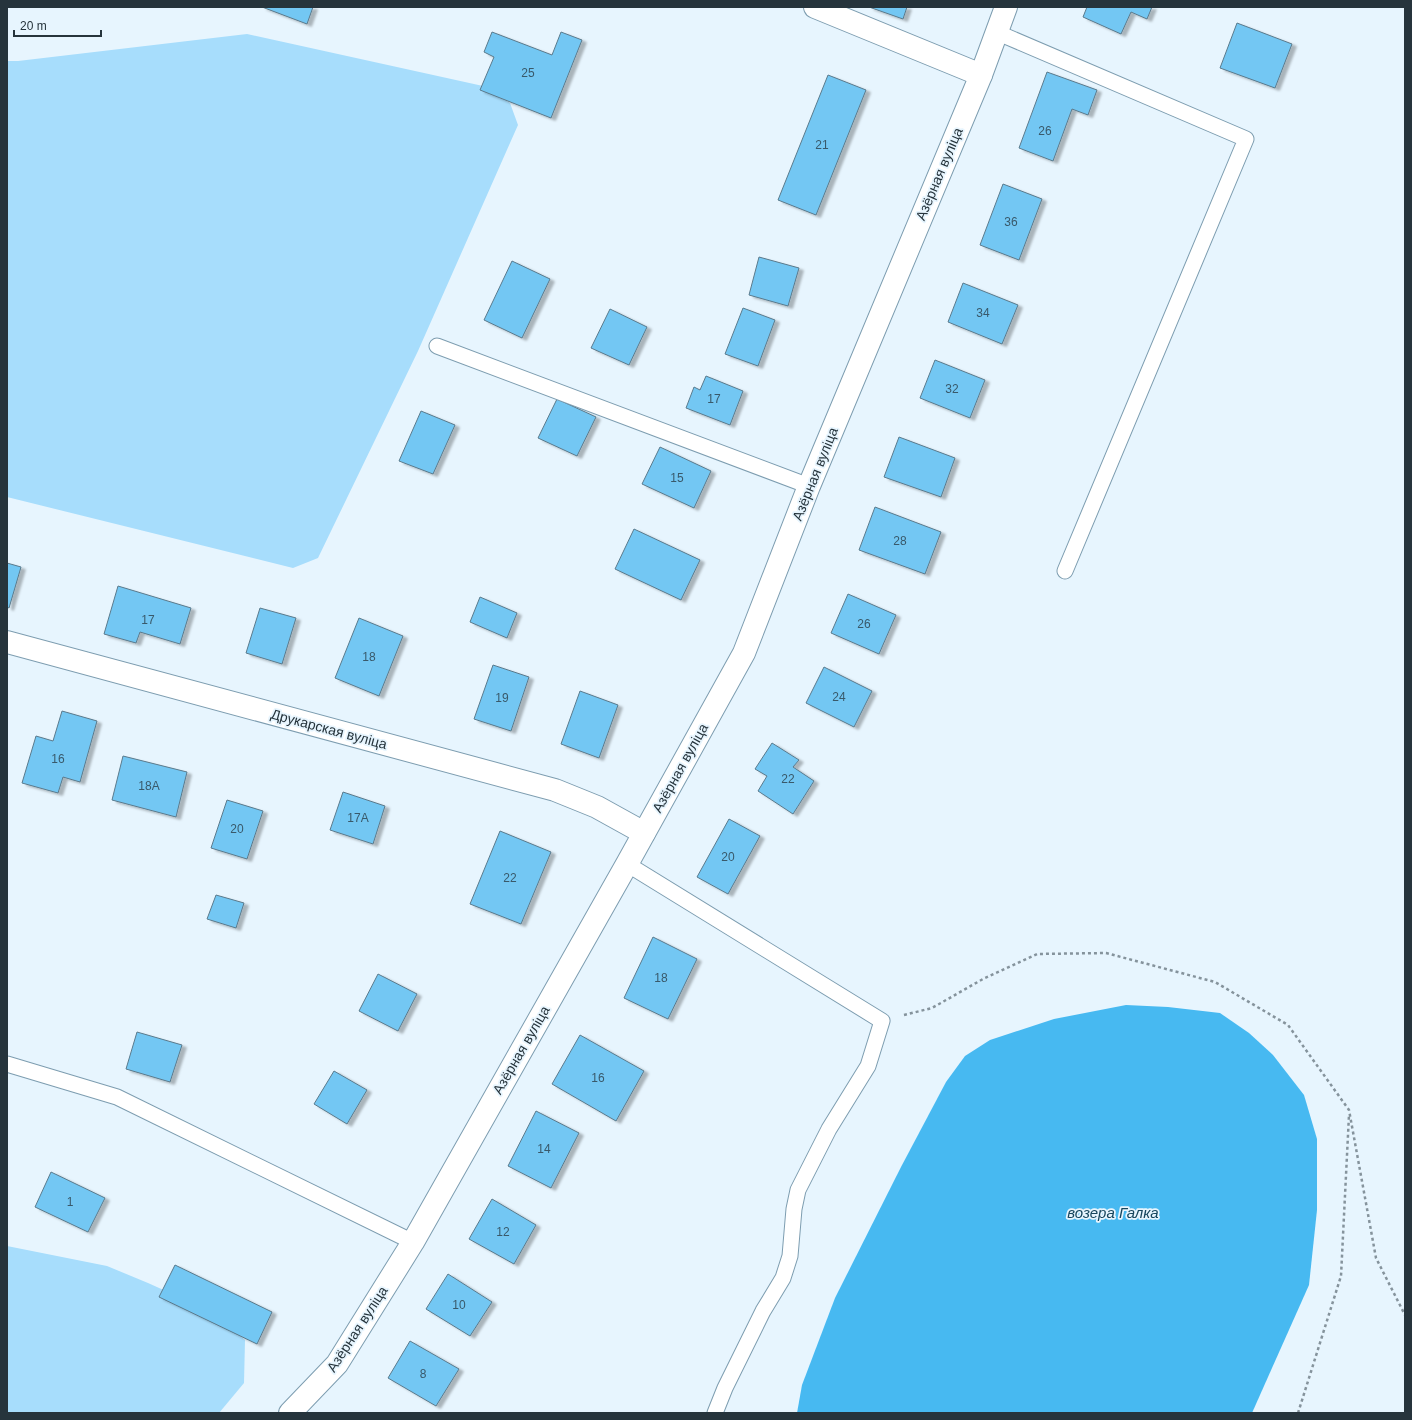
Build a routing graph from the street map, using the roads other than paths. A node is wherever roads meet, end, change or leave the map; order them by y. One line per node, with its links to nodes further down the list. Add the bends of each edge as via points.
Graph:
1 (815, 7): 4 (street)
2 (1006, 7): 3 (street, Азёрная вуліца)
3 (996, 32): 4 (street, Азёрная вуліца); 7 (lane, via 1246,139)
4 (980, 75): 6 (street, Азёрная вуліца)
5 (437, 346): 6 (lane)
6 (809, 486): 9 (street, Азёрная вуліца, via 744,653)
7 (1065, 571)
8 (7, 642): 9 (street, Друкарская вуліца, via 555,790 597,807)
9 (644, 833): 10 (street, Азёрная вуліца)
10 (627, 864): 12 (street, Азёрная вуліца); 14 (lane, via 882,1021 868,1066 829,1129 798,1190 790,1256 782,1278 725,1388)
11 (7, 1064): 12 (lane, via 117,1096)
12 (413, 1242): 13 (street, Азёрная вуліца, via 337,1364)
13 (290, 1413)
14 (715, 1413)

